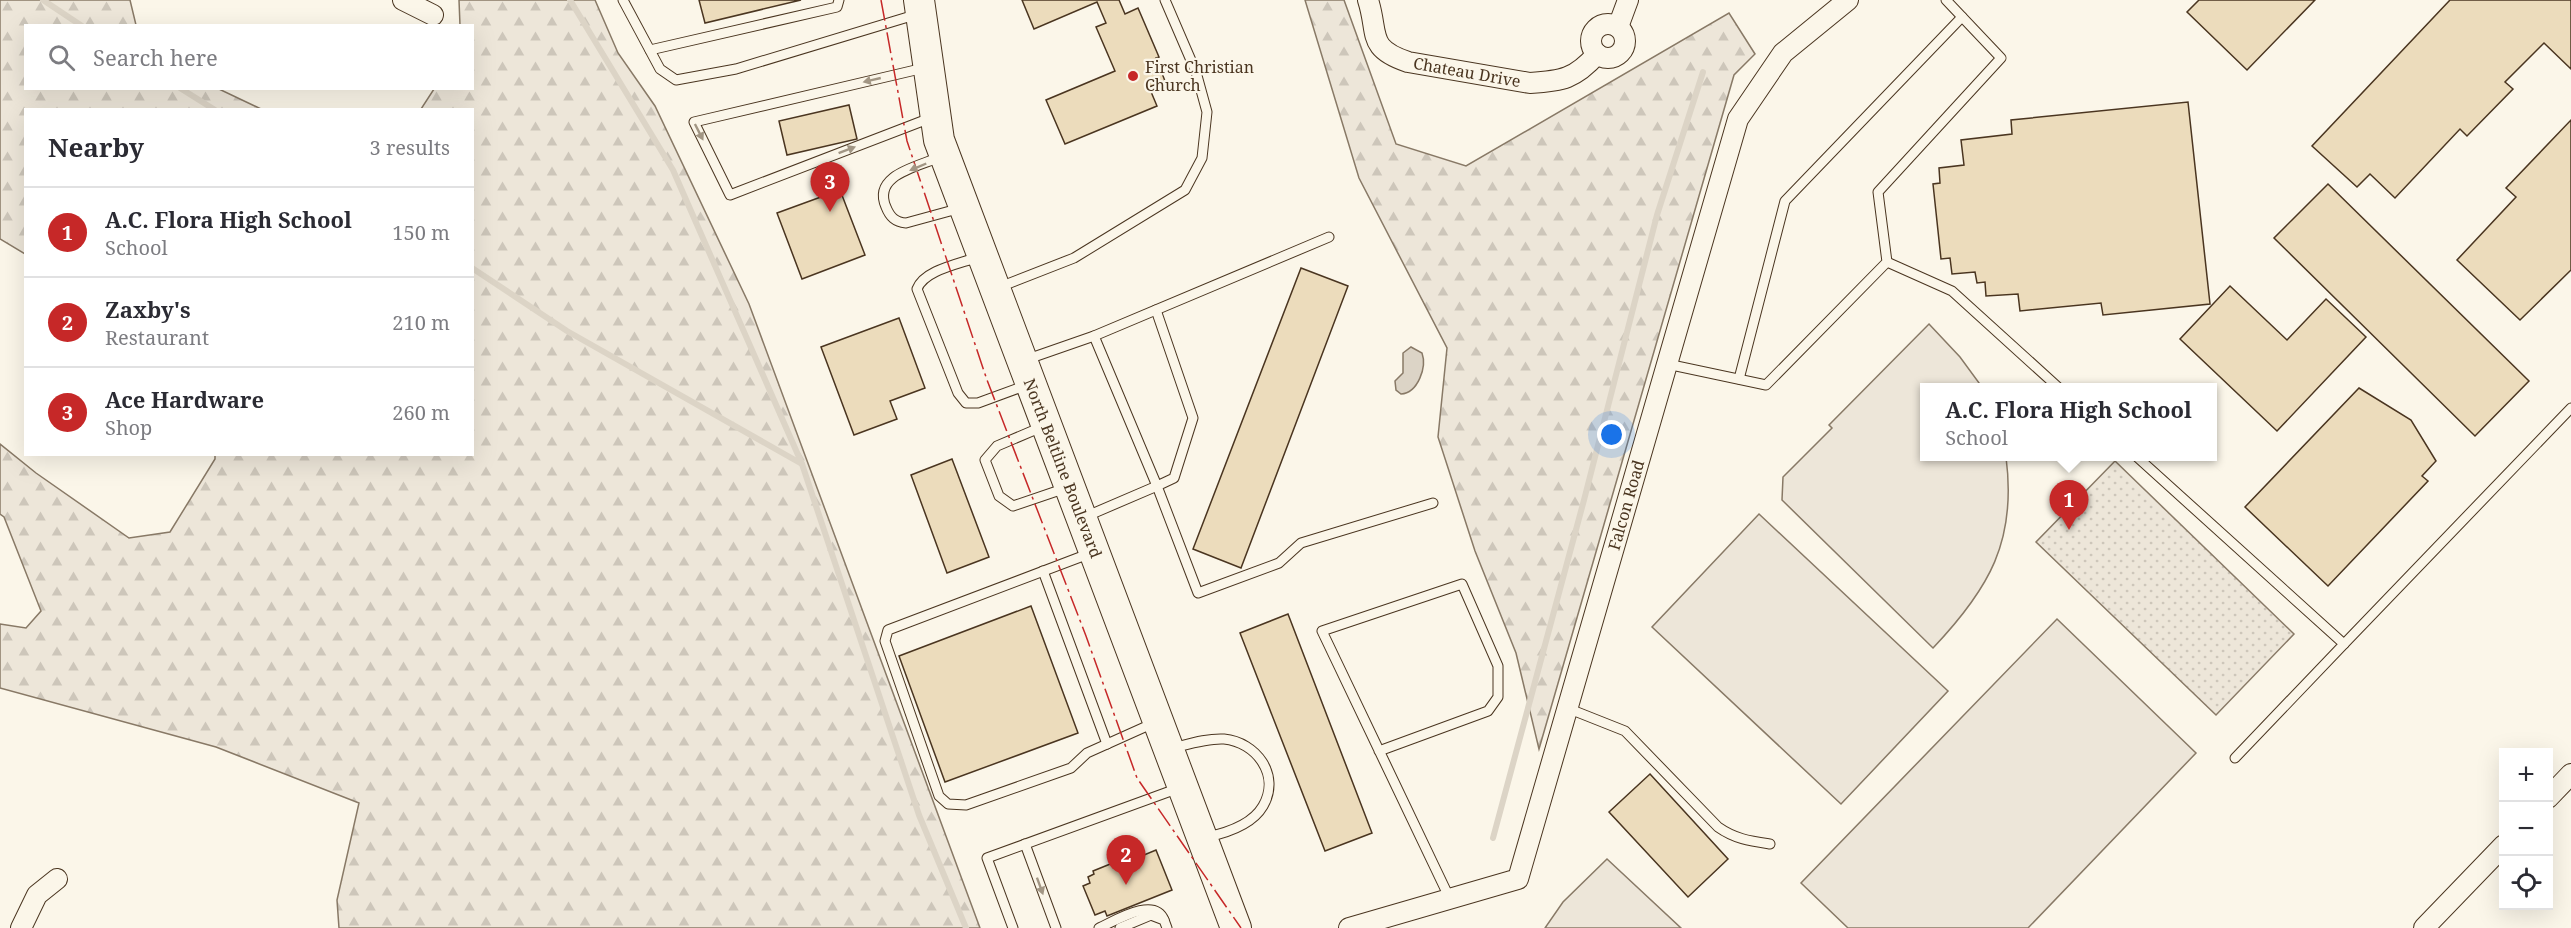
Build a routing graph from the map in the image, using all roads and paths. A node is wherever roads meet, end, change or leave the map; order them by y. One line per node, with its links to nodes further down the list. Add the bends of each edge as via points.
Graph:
1 (403, 0): 10 (street)
2 (623, 0): 12 (lane)
3 (839, 0): 12 (lane, via 837,7)
4 (1165, 0): 20 (lane, via 1196,72 1207,112 1202,159 1185,190 1074,258)
5 (1628, 0): 8 (street, Chateau Drive, via 1618,27 1602,25 1593,33 1591,44 1597,54 1582,70 1568,78 1540,82 1394,57 1378,43 1373,32)
6 (1848, 0): 23 (street, Falcon Road, via 1783,53 1738,119)
7 (1946, 0): 11 (lane)
8 (1370, 2)
9 (920, 7): 12 (lane, via 736,69 676,80 660,69); 13 (main road, North Beltline Boulevard)
10 (433, 15)
11 (1962, 17): 19 (lane, via 2001,58 1878,192); 25 (lane, via 1785,201)
12 (650, 50)
13 (929, 66): 14 (main road, North Beltline Boulevard); 14 (lane, one-way to 14, via 694,122 730,195)
14 (936, 116): 15 (main road, North Beltline Boulevard)
15 (945, 155): 16 (main road, North Beltline Boulevard); 16 (lane, one-way to 16, via 890,178 881,196 890,216 898,223)
16 (965, 207): 18 (main road, North Beltline Boulevard)
17 (1329, 237): 21 (lane)
18 (983, 256): 20 (main road, North Beltline Boulevard); 24 (lane, via 928,276 917,289 958,393 966,403 978,403)
19 (1887, 262): 25 (lane, via 1766,385); 26 (lane, via 1952,291)
20 (995, 289): 24 (main road, North Beltline Boulevard)
21 (1156, 309): 22 (lane); 31 (lane, via 1193,418 1174,478)
22 (1094, 336): 24 (lane); 31 (lane)
23 (1667, 364): 25 (lane); 37 (street, Falcon Road)
24 (1027, 372): 28 (main road, North Beltline Boulevard)
25 (1739, 379)
26 (2055, 383)
27 (2571, 408): 36 (lane)
28 (1047, 425): 30 (main road, North Beltline Boulevard); 30 (lane, via 997,446 985,460 999,496 1013,506)
29 (2142, 461): 36 (lane)
30 (1070, 486): 33 (main road, North Beltline Boulevard)
31 (1157, 486): 32 (lane, via 1198,593 1279,563 1301,543); 33 (lane)
32 (1433, 503)
33 (1081, 518): 34 (main road, North Beltline Boulevard)
34 (1094, 552): 35 (lane); 38 (main road, North Beltline Boulevard)
35 (1043, 571): 39 (lane); 39 (lane, via 888,630 885,641 939,796 948,804 966,805 1071,768 1087,753)
36 (2344, 644): 42 (lane)
37 (1567, 708): 48 (lane, via 1625,731 1730,836); 51 (street, Falcon Road, via 1518,879)
38 (1158, 721): 39 (lane); 40 (main road, North Beltline Boulevard)
39 (1107, 744)
40 (1168, 749): 44 (main road, North Beltline Boulevard); 46 (lane, via 1223,739 1250,746 1264,761 1269,784 1263,807 1234,831)
41 (1379, 751): 41 (lane, via 1322,631 1462,584 1498,666 1498,697 1488,711); 51 (lane)
42 (2235, 758)
43 (2571, 774): 45 (street)
44 (1183, 787): 46 (main road, North Beltline Boulevard); 47 (lane)
45 (2553, 793)
46 (1202, 838): 58 (main road, North Beltline Boulevard)
47 (1025, 844): 54 (lane, via 987,858); 55 (lane, one-way to 55)
48 (1770, 844)
49 (2499, 850): 60 (street)
50 (57, 879): 53 (street, via 38,895)
51 (1450, 899): 59 (street, Falcon Road)
52 (1165, 924): 56 (lane, via 1161,914 1153,909); 57 (lane, via 1151,915)
53 (21, 928)
54 (1013, 928)
55 (1056, 928)
56 (1099, 928)
57 (1120, 928)
58 (1236, 928)
59 (1349, 928)
60 (2424, 928)

